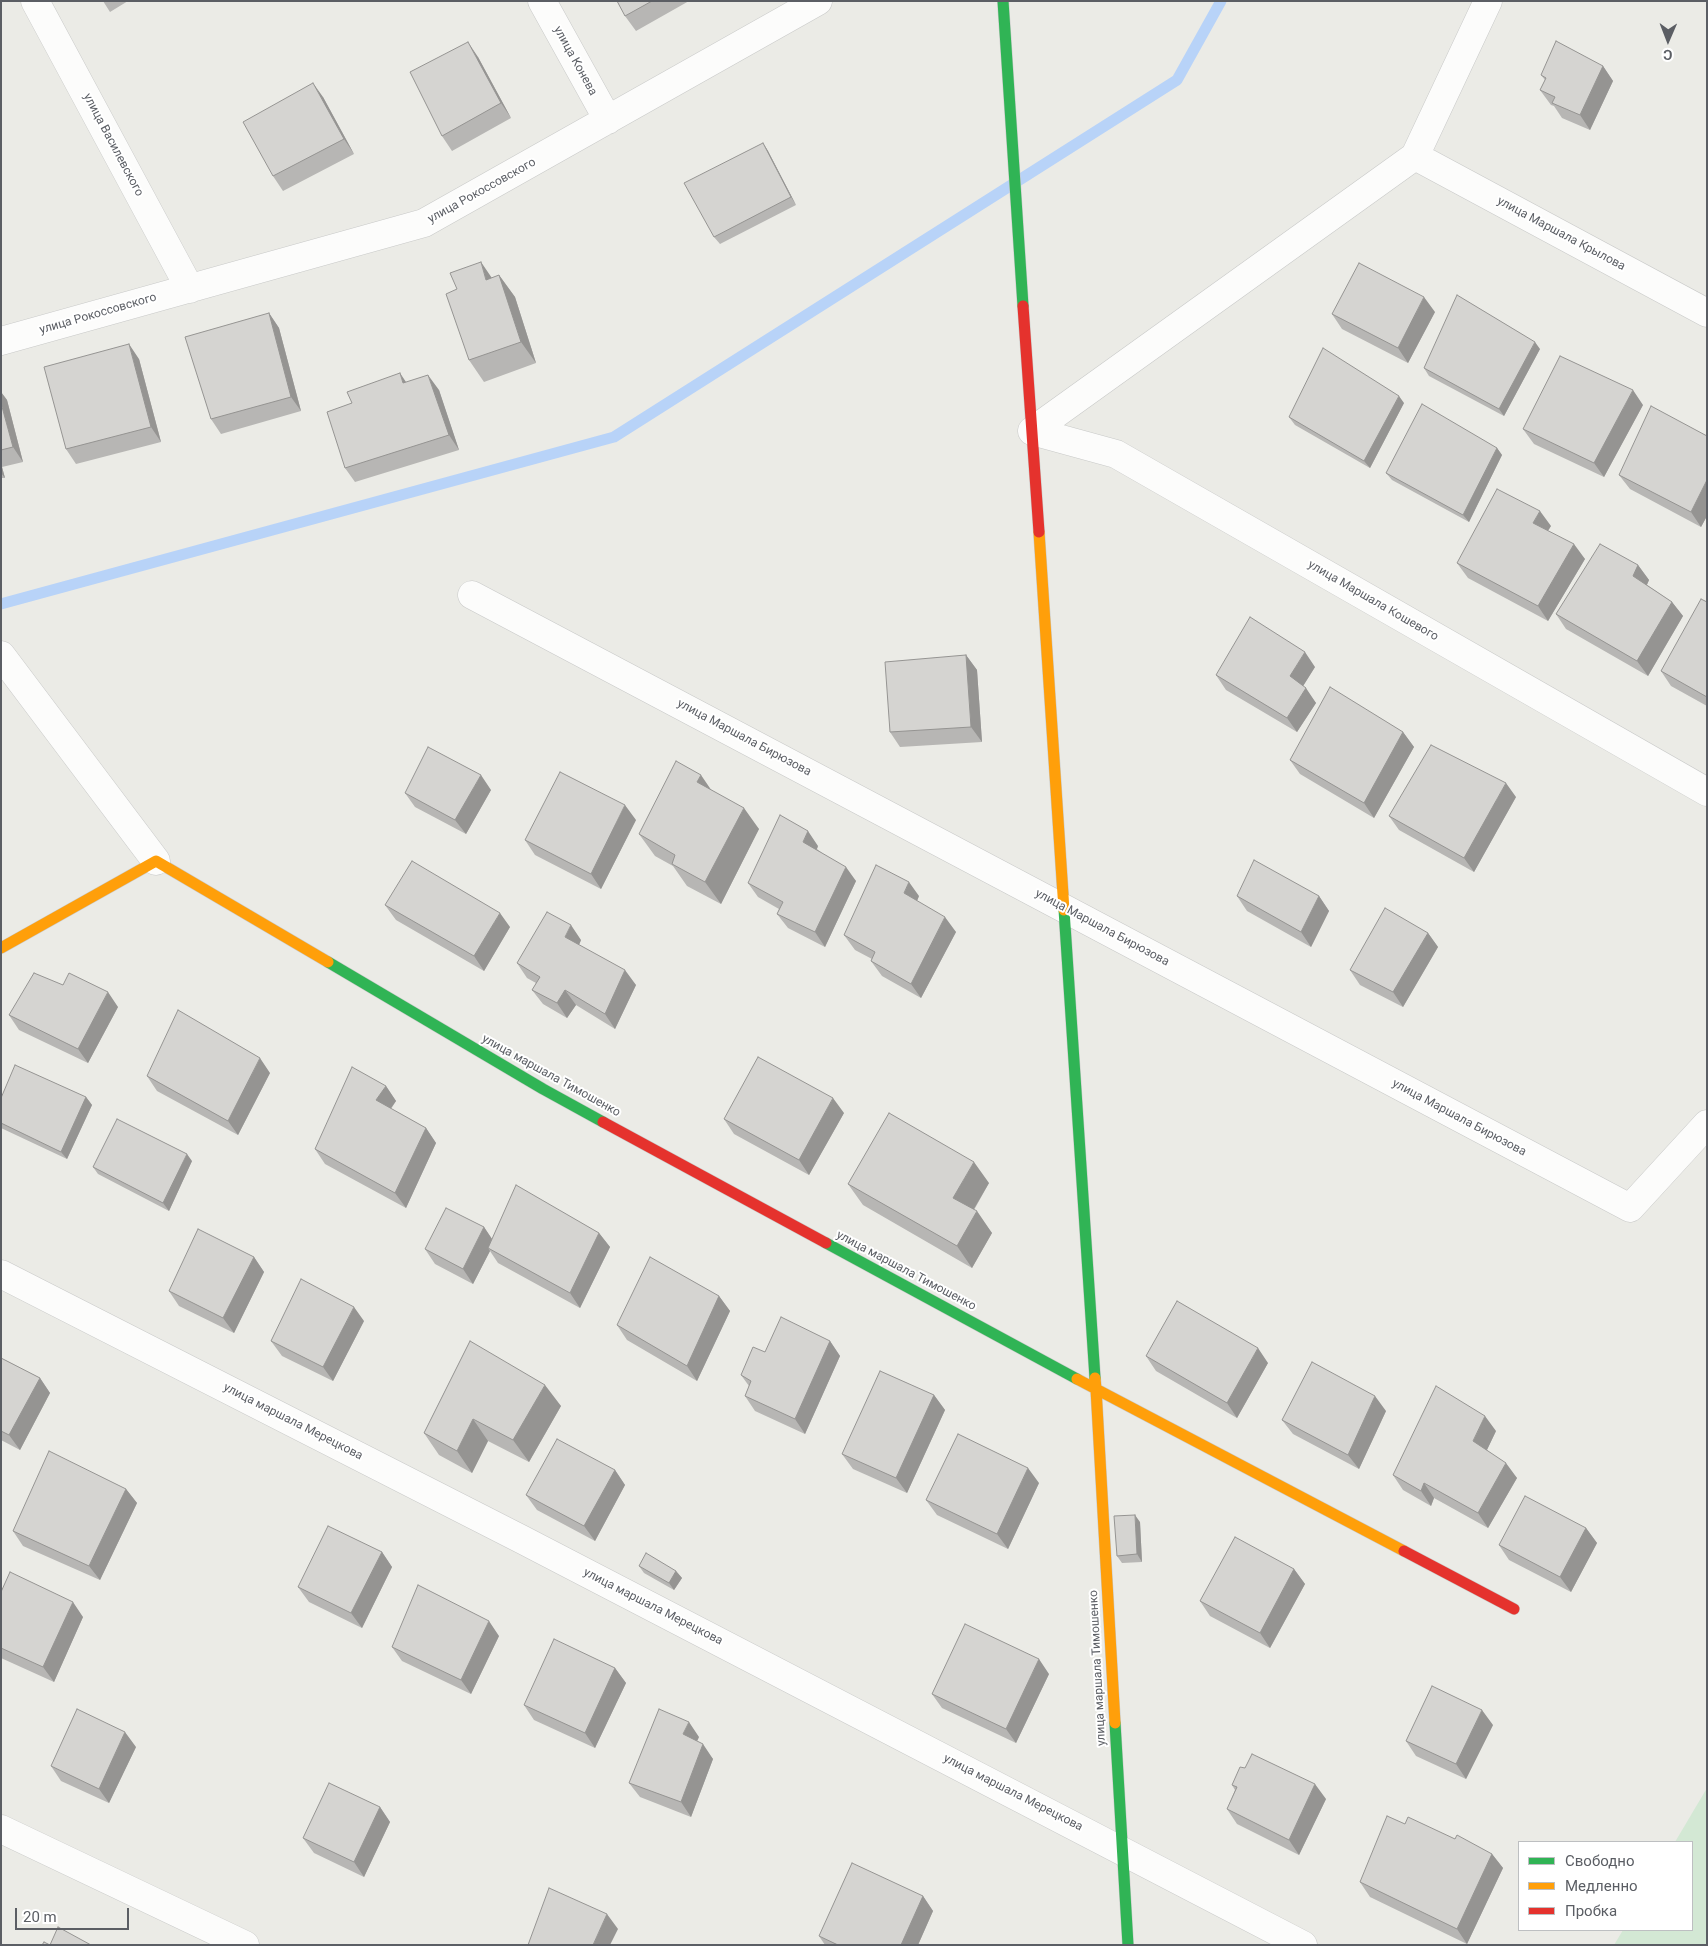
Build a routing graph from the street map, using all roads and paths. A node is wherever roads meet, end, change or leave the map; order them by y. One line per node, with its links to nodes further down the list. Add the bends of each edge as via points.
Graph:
1 (34, 1): 8 (street, улица Василевского)
2 (542, 1): 6 (street, улица Конева)
3 (818, 1): 6 (street, улица Рокоссовского)
4 (1003, 1): 11 (street)
5 (1488, 1): 7 (street)
6 (608, 120): 8 (street, улица Рокоссовского, via 424,223)
7 (1415, 156): 9 (street, улица Маршала Крылова); 11 (street)
8 (190, 288): 10 (street, улица Рокоссовского)
9 (1707, 313)
10 (1, 342)
11 (1032, 430): 14 (street, улица Маршала Кошевого, via 1116,454); 16 (street)
12 (472, 594): 16 (street, улица Маршала Бирюзова)
13 (1, 655): 15 (street)
14 (1707, 792)
15 (156, 861): 17 (street); 20 (street, улица маршала Тимошенко, via 543,1089)
16 (1064, 908): 18 (street, улица Маршала Бирюзова, via 1630,1208); 20 (street)
17 (1, 948)
18 (1707, 1124)
19 (1, 1274): 23 (street, улица маршала Мерецкова)
20 (1096, 1389): 21 (street, улица маршала Тимошенко); 23 (street, улица маршала Тимошенко)
21 (1514, 1609)
22 (1, 1829): 24 (street)
23 (1122, 1850): 25 (street, улица маршала Тимошенко); 26 (street, улица маршала Мерецкова)
24 (245, 1945)
25 (1128, 1945)
26 (1303, 1945)

